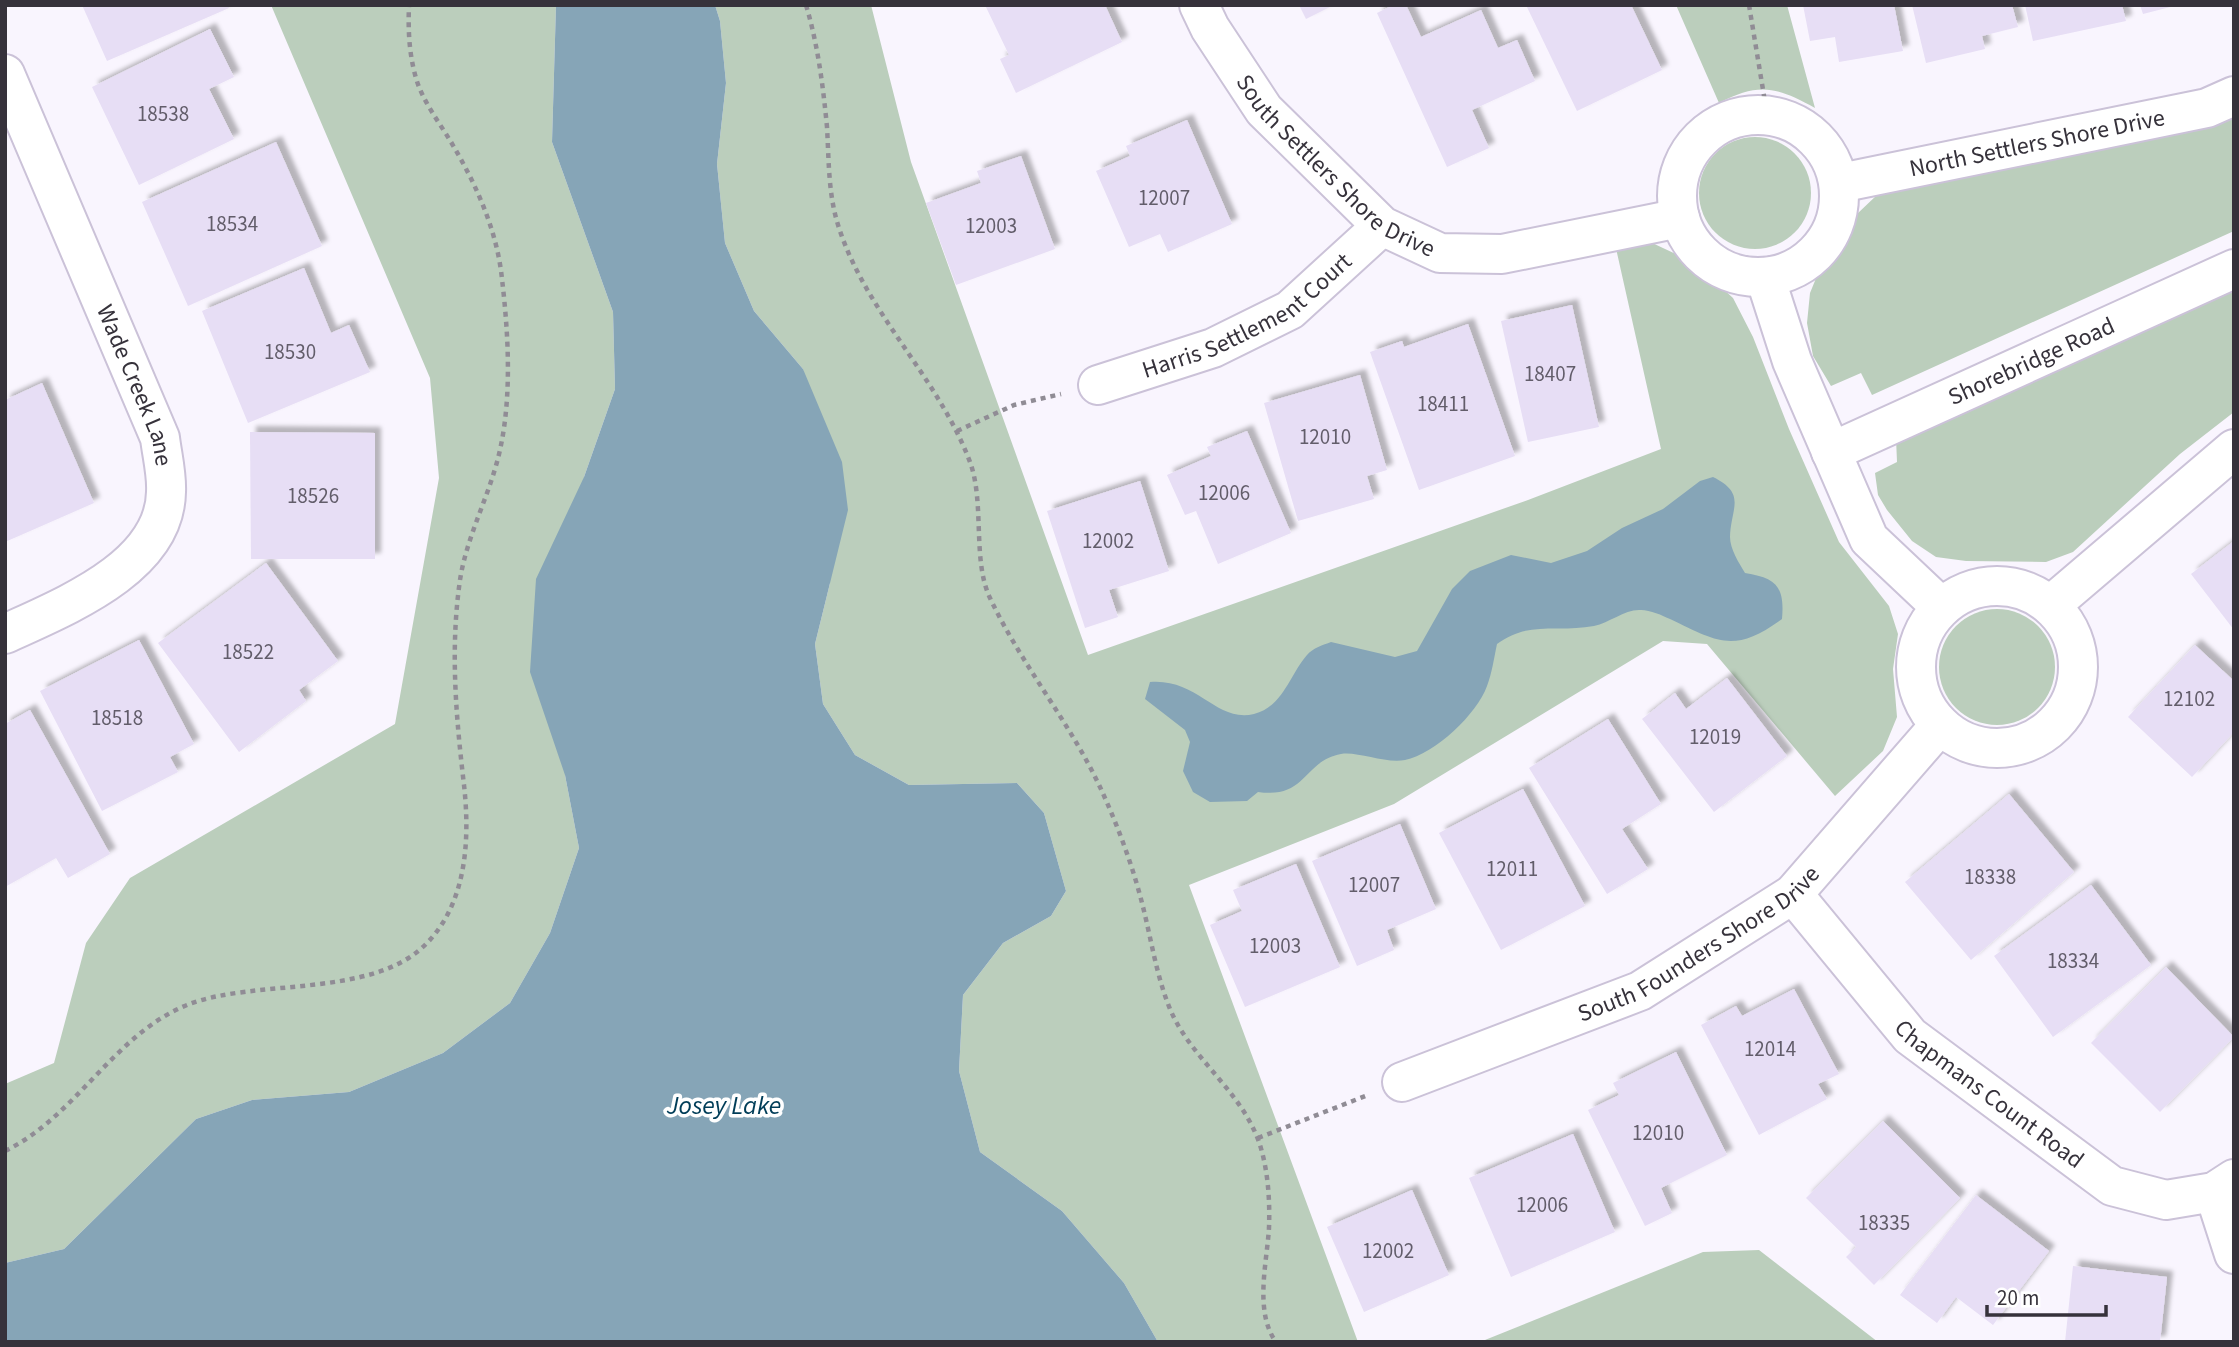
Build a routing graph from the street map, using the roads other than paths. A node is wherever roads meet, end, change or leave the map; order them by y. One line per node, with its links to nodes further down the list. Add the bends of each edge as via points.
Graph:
1 (1199, 5): 6 (street, South Settlers Shore Drive, via 1209,28 1264,110)
2 (5, 74): 14 (street, Wade Creek Lane, via 160,438 166,492 159,524 136,557 91,594)
3 (2234, 96): 4 (street, North Settlers Shore Drive, via 2207,108)
4 (1840, 183): 5 (street, via 1829,154 1810,133 1778,116 1746,115 1717,125 1694,145 1680,172); 8 (street, via 1837,219 1821,250 1796,269)
5 (1680, 218): 6 (street, South Settlers Shore Drive, via 1502,254 1440,253); 8 (street, via 1704,257 1731,273)
6 (1382, 226): 9 (street, Harris Settlement Court, via 1290,310 1213,348)
7 (2234, 269): 11 (street, Shorebridge Road)
8 (1765, 277): 11 (street, via 1792,361)
9 (1098, 385)
10 (2234, 449): 12 (street)
11 (1831, 452): 13 (street, via 1869,539)
12 (2051, 606): 13 (street, via 2023,589 1995,584 1966,591); 15 (street, via 2071,632 2078,662 2073,697 2055,725 2027,743 1998,749 1968,743)
13 (1941, 607): 15 (street, via 1923,632 1915,662 1919,693)
14 (5, 634)
15 (1940, 725): 16 (street, South Founders Shore Drive)
16 (1793, 894): 17 (street, South Founders Shore Drive, via 1640,992); 18 (street, Chapmans Count Road, via 1910,1036 2112,1186 2166,1200)
17 (1402, 1082)
18 (2224, 1186): 19 (street)
19 (2234, 1254)

